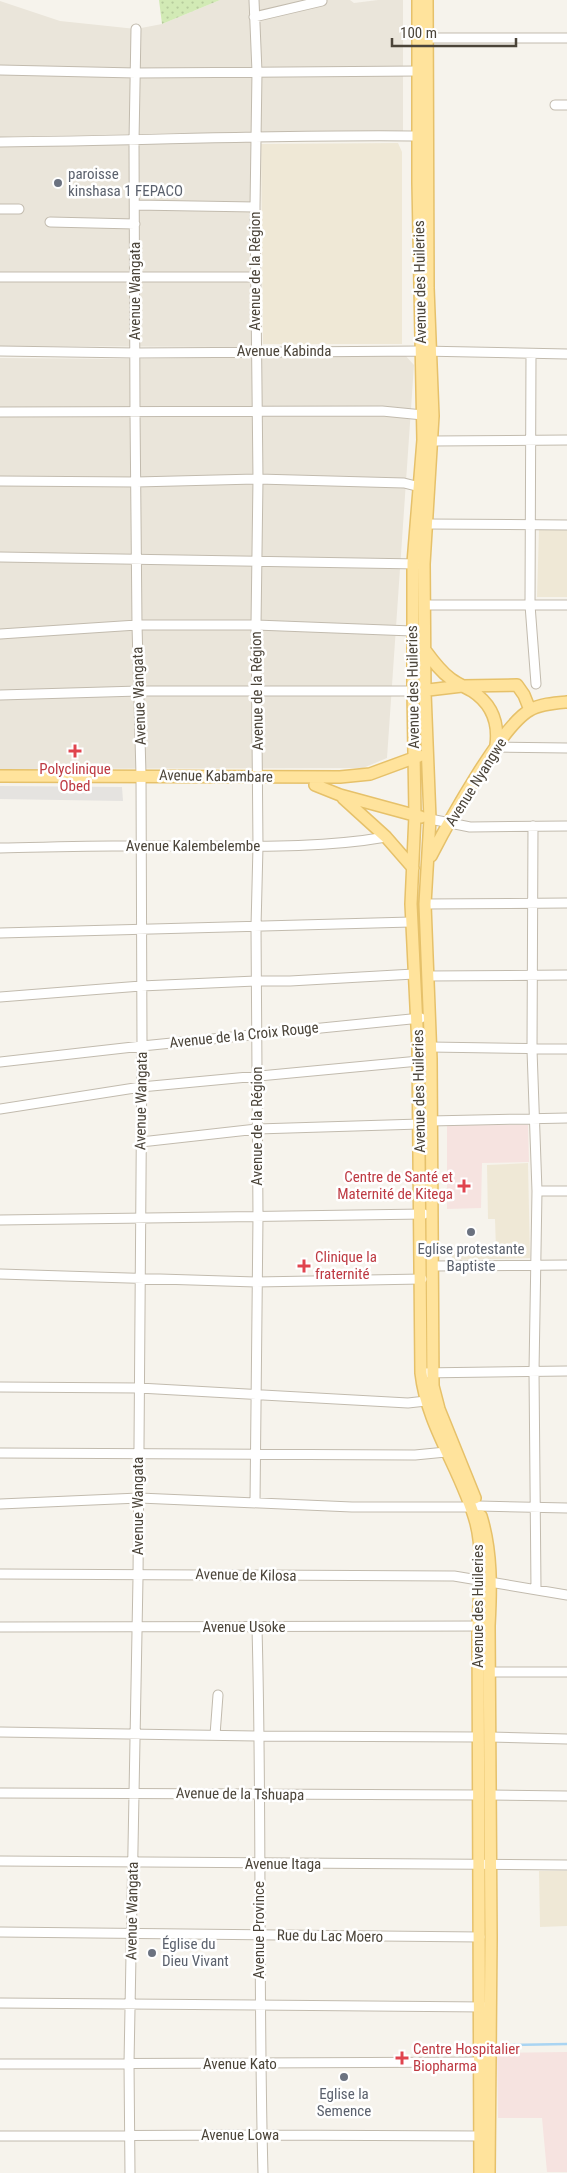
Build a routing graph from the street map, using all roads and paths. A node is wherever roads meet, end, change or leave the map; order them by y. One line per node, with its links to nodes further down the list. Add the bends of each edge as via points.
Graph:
1 (254, 0): 5 (street, Avenue de la Région)
2 (418, 0): 10 (main road, Avenue des Huileries)
3 (428, 0): 7 (main road, Avenue des Huileries)
4 (322, 1): 5 (street)
5 (254, 17): 11 (street, Avenue de la Région)
6 (136, 29): 12 (street, Avenue Wangata)
7 (427, 38): 8 (street); 15 (main road, Avenue des Huileries)
8 (567, 38)
9 (0, 70): 12 (street)
10 (418, 71): 11 (street); 15 (main road, Avenue des Huileries)
11 (257, 72): 12 (street); 16 (street, Avenue de la Région)
12 (136, 73): 17 (street, Avenue Wangata)
13 (555, 105): 14 (street)
14 (567, 105)
15 (423, 136): 16 (street); 29 (main road, Avenue des Huileries)
16 (256, 137): 17 (street); 20 (street, Avenue de la Région)
17 (134, 141): 18 (street); 19 (street, Avenue Wangata)
18 (0, 142)
19 (135, 205): 20 (street); 24 (street, Avenue Wangata)
20 (255, 206): 26 (street, Avenue de la Région)
21 (0, 209): 22 (street)
22 (19, 209)
23 (50, 222): 24 (street)
24 (135, 224): 25 (street, Avenue Wangata)
25 (136, 276): 26 (street); 27 (street); 31 (street, Avenue Wangata)
26 (255, 276): 30 (street, Avenue de la Région)
27 (0, 277)
28 (0, 351): 31 (street, Avenue Kabinda)
29 (426, 351): 30 (street, Avenue Kabinda); 32 (street, Avenue Kabinda); 37 (main road, Avenue des Huileries); 38 (main road, Avenue des Huileries)
30 (255, 352): 31 (street, Avenue Kabinda); 36 (street, Avenue de la Région)
31 (135, 353): 35 (street, Avenue Wangata)
32 (531, 354): 33 (street, Avenue Kabinda); 39 (street)
33 (567, 354)
34 (0, 412): 35 (street)
35 (135, 412): 36 (street); 43 (street, Avenue Wangata)
36 (256, 412): 37 (street, via 382,411); 41 (street, Avenue de la Région)
37 (423, 415): 44 (main road, Avenue des Huileries)
38 (432, 440): 39 (street); 45 (main road, Avenue des Huileries)
39 (530, 440): 40 (street); 46 (street)
40 (567, 440)
41 (258, 480): 43 (street); 44 (street, via 404,483); 50 (street, Avenue de la Région)
42 (0, 481): 43 (street)
43 (136, 482): 49 (street, Avenue Wangata)
44 (420, 487): 51 (main road, Avenue des Huileries)
45 (426, 524): 46 (street); 51 (main road, Avenue des Huileries)
46 (530, 525): 47 (street); 53 (street)
47 (567, 525)
48 (0, 557): 49 (street)
49 (137, 558): 50 (street); 55 (street, Avenue Wangata)
50 (258, 562): 51 (street); 56 (street, Avenue de la Région)
51 (419, 564): 52 (main road, Avenue des Huileries); 57 (main road, Avenue des Huileries)
52 (425, 605): 53 (street); 59 (main road, Avenue des Huileries)
53 (530, 605): 54 (street); 60 (street)
54 (567, 605)
55 (137, 625): 56 (street); 58 (street); 63 (street, Avenue Wangata)
56 (256, 626): 57 (street); 62 (street, Avenue de la Région)
57 (412, 631): 64 (main road, Avenue des Huileries)
58 (0, 634)
59 (424, 649): 61 (main road, via 435,665); 65 (main road, Avenue des Huileries)
60 (536, 684)
61 (462, 686): 65 (main road); 68 (main road, via 517,685); 69 (main road, via 480,697 495,718 498,730)
62 (258, 690): 63 (street); 64 (street); 75 (street, Avenue de la Région)
63 (139, 691): 66 (street); 73 (street, Avenue Wangata)
64 (412, 691): 65 (main road); 72 (main road, Avenue des Huileries)
65 (425, 692): 71 (main road, Avenue des Huileries)
66 (0, 695)
67 (567, 702): 68 (main road, Avenue Nyangwe)
68 (530, 710): 69 (main road, Avenue Nyangwe, via 511,726)
69 (496, 746): 70 (street); 81 (main road, Avenue Nyangwe)
70 (567, 748)
71 (428, 753): 72 (main road, Avenue Kabambare); 80 (main road, Avenue des Huileries)
72 (414, 758): 76 (main road, Avenue Kabambare, via 370,774 340,778); 79 (main road, Avenue des Huileries)
73 (141, 775): 74 (main road, Avenue Kabambare); 75 (main road, Avenue Kabambare); 85 (street, Avenue Wangata)
74 (0, 776)
75 (258, 776): 76 (main road, Avenue Kabambare); 86 (street, Avenue de la Région)
76 (292, 777): 77 (street)
77 (315, 785): 78 (main road)
78 (340, 795): 79 (main road); 84 (main road)
79 (415, 815): 80 (main road); 89 (main road, Avenue des Huileries)
80 (430, 819): 81 (street); 88 (main road, Avenue des Huileries)
81 (450, 823): 82 (street); 88 (main road, Avenue Nyangwe)
82 (532, 826): 83 (street); 92 (street)
83 (567, 826)
84 (386, 837): 86 (street, Avenue Kalembelembe); 89 (main road)
85 (142, 846): 86 (street, Avenue Kalembelembe); 87 (street, Avenue Kalembelembe); 95 (street, Avenue Wangata)
86 (258, 846): 94 (street, Avenue de la Région)
87 (0, 848)
88 (429, 859): 91 (main road, Avenue des Huileries)
89 (413, 868): 93 (main road, Avenue des Huileries)
90 (567, 903): 92 (street)
91 (425, 904): 92 (street); 100 (main road, Avenue des Huileries)
92 (531, 904): 98 (street)
93 (411, 922): 94 (street); 97 (main road, Avenue des Huileries)
94 (256, 927): 95 (street); 101 (street, Avenue de la Région)
95 (140, 930): 96 (street); 102 (street, Avenue Wangata)
96 (0, 934)
97 (414, 974): 101 (street, via 290,982); 104 (main road, Avenue des Huileries)
98 (532, 974): 99 (street); 100 (street); 109 (street)
99 (567, 974)
100 (428, 976): 104 (main road, Avenue des Huileries)
101 (256, 981): 102 (street); 105 (street, Avenue de la Région)
102 (141, 986): 103 (street); 106 (street, Avenue Wangata)
103 (0, 997)
104 (423, 1017): 105 (street, Avenue de la Croix Rouge); 107 (main road, Avenue des Huileries); 110 (main road, Avenue des Huileries)
105 (256, 1034): 106 (street, Avenue de la Croix Rouge); 112 (street, Avenue de la Région)
106 (142, 1046): 111 (street, Avenue de la Croix Rouge); 113 (street, Avenue Wangata)
107 (430, 1047): 109 (street); 117 (main road, Avenue des Huileries)
108 (567, 1049): 109 (street)
109 (532, 1050): 115 (street)
110 (419, 1061): 112 (street); 117 (main road, Avenue des Huileries)
111 (0, 1062)
112 (258, 1076): 113 (street); 118 (street, Avenue de la Région)
113 (141, 1087): 114 (street); 119 (street, Avenue Wangata)
114 (0, 1109)
115 (536, 1118): 116 (street); 117 (street); 120 (street)
116 (567, 1118)
117 (425, 1122): 118 (street); 122 (main road, Avenue des Huileries)
118 (257, 1129): 119 (street); 123 (street, Avenue de la Région)
119 (141, 1142): 124 (street, Avenue Wangata)
120 (537, 1191): 121 (street); 128 (street)
121 (567, 1191)
122 (426, 1214): 123 (street); 127 (main road, Avenue des Huileries); 131 (main road, Avenue des Huileries)
123 (258, 1216): 124 (street); 132 (street, Avenue de la Région)
124 (141, 1217): 125 (street); 130 (street, Avenue Wangata)
125 (0, 1220)
126 (567, 1265): 128 (street)
127 (432, 1266): 128 (street); 135 (main road, Avenue des Huileries)
128 (536, 1266): 133 (street)
129 (0, 1274): 130 (street)
130 (140, 1277): 132 (street); 138 (street, Avenue Wangata)
131 (422, 1279): 132 (street); 136 (main road, Avenue des Huileries)
132 (256, 1282): 139 (street, Avenue de la Région)
133 (534, 1371): 134 (street); 135 (street); 149 (street)
134 (567, 1371)
135 (433, 1372): 136 (street); 148 (main road, Avenue des Huileries, via 436,1400)
136 (421, 1373): 140 (main road, Avenue des Huileries)
137 (0, 1388): 138 (street)
138 (138, 1388): 139 (street); 143 (street, Avenue Wangata)
139 (255, 1396): 140 (street, via 408,1404); 144 (street, Avenue de la Région)
140 (426, 1401): 141 (main road, Avenue des Huileries)
141 (446, 1452): 144 (street, via 415,1455); 148 (main road, Avenue des Huileries)
142 (0, 1453): 143 (street)
143 (138, 1453): 144 (street); 145 (street, Avenue Wangata)
144 (255, 1455): 146 (street, Avenue de la Région)
145 (139, 1498): 146 (street); 147 (street); 151 (street, Avenue Wangata)
146 (255, 1502): 148 (street, via 352,1507)
147 (0, 1504)
148 (474, 1506): 149 (street); 153 (main road, Avenue des Huileries)
149 (536, 1508): 150 (street); 154 (street)
150 (567, 1508)
151 (138, 1573): 152 (street, Avenue de Kilosa); 153 (street, Avenue de Kilosa, via 420,1575); 156 (street, Avenue Wangata)
152 (0, 1574)
153 (486, 1580): 154 (street, Avenue de Kilosa); 157 (main road, Avenue des Huileries)
154 (536, 1590): 155 (street, Avenue de Kilosa)
155 (567, 1596)
156 (137, 1626): 158 (street, Avenue Usoke); 159 (street, Avenue Usoke); 164 (street, Avenue Wangata)
157 (483, 1626): 159 (street, Avenue Usoke); 160 (main road, Avenue des Huileries); 167 (main road, Avenue des Huileries)
158 (0, 1627)
159 (257, 1628): 166 (street, Avenue Province)
160 (490, 1672): 161 (street); 167 (main road, Avenue des Huileries)
161 (567, 1672)
162 (218, 1695): 165 (street)
163 (0, 1732): 164 (street)
164 (135, 1733): 165 (street); 170 (street, Avenue Wangata)
165 (215, 1735): 166 (street)
166 (260, 1736): 167 (street); 171 (street, Avenue Province)
167 (484, 1737): 168 (street); 172 (main road, Avenue des Huileries)
168 (567, 1738)
169 (0, 1793): 170 (street, Avenue de la Tshuapa)
170 (135, 1793): 171 (street, Avenue de la Tshuapa); 175 (street, Avenue Wangata)
171 (259, 1795): 172 (street, Avenue de la Tshuapa); 176 (street, Avenue Province)
172 (485, 1795): 173 (street, Avenue de la Tshuapa); 177 (main road, Avenue des Huileries)
173 (567, 1796)
174 (0, 1861): 175 (street, Avenue Itaga)
175 (133, 1862): 176 (street, Avenue Itaga); 180 (street, Avenue Wangata)
176 (259, 1864): 177 (street, Avenue Itaga); 181 (street, Avenue Province)
177 (484, 1864): 178 (street, Avenue Itaga); 182 (main road, Avenue des Huileries); 186 (main road, Avenue des Huileries)
178 (567, 1865)
179 (0, 1932): 180 (street, Rue du Lac Moero)
180 (131, 1933): 181 (street, Rue du Lac Moero); 184 (street, Avenue Wangata)
181 (259, 1935): 182 (street, Rue du Lac Moero); 185 (street, Avenue Province)
182 (480, 1937): 186 (main road, Avenue des Huileries)
183 (0, 2003): 184 (street)
184 (131, 2004): 185 (street); 188 (street, Avenue Wangata)
185 (260, 2004): 186 (street); 190 (street, Avenue Province)
186 (485, 2007): 187 (main road, Avenue des Huileries); 198 (main road, Avenue des Huileries)
187 (480, 2062): 190 (street, Avenue Kato); 194 (main road, Avenue des Huileries)
188 (129, 2063): 189 (street, Avenue Kato); 190 (street, Avenue Kato); 193 (street, Avenue Wangata)
189 (0, 2064)
190 (260, 2064): 191 (street, Avenue Province)
191 (262, 2135): 193 (street, Avenue Lowa); 194 (street, Avenue Lowa); 196 (street, Avenue Province)
192 (0, 2136): 193 (street, Avenue Lowa)
193 (130, 2136): 195 (street, Avenue Wangata)
194 (480, 2136): 197 (main road, Avenue des Huileries)
195 (130, 2173)
196 (263, 2173)
197 (480, 2173)
198 (489, 2173)

